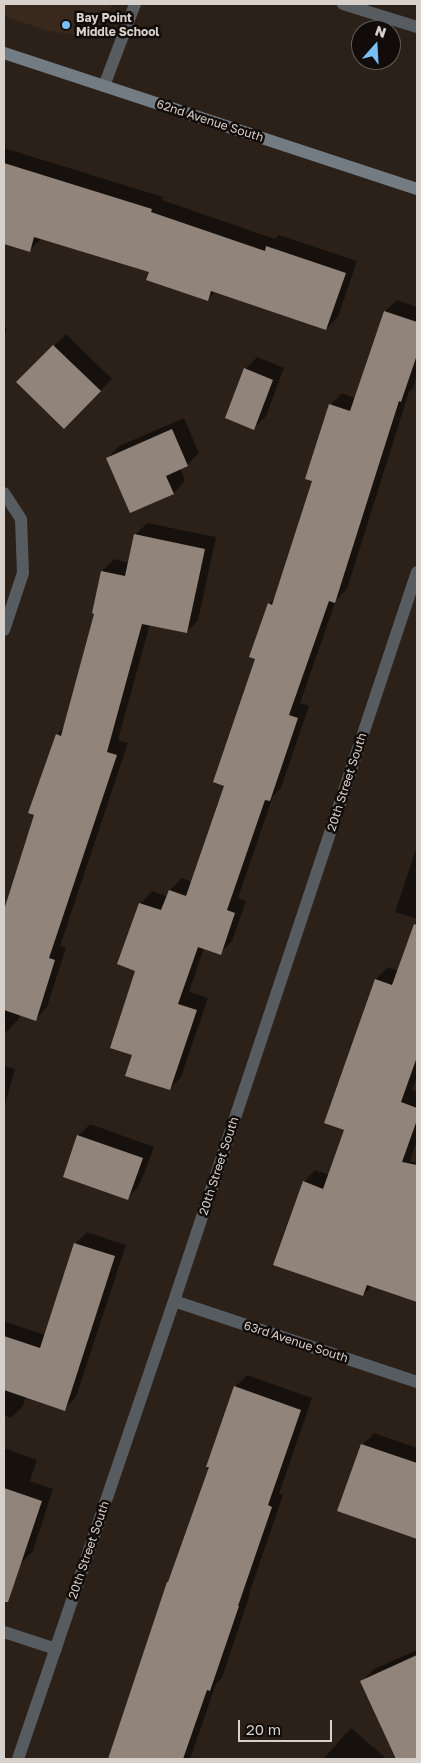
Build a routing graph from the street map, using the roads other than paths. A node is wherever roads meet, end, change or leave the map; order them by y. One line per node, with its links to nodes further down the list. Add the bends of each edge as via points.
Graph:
1 (135, 4): 5 (street)
2 (343, 4): 3 (street)
3 (417, 27)
4 (4, 53): 5 (street, 62nd Avenue South)
5 (104, 86): 6 (street, 62nd Avenue South)
6 (417, 189)
7 (4, 493): 9 (street, via 21,519 23,573)
8 (417, 572): 10 (street, 20th Street South)
9 (4, 630)
10 (174, 1302): 11 (street, 63rd Avenue South); 13 (street, 20th Street South)
11 (417, 1382)
12 (4, 1632): 13 (street)
13 (56, 1650): 14 (street, 20th Street South)
14 (18, 1759)

